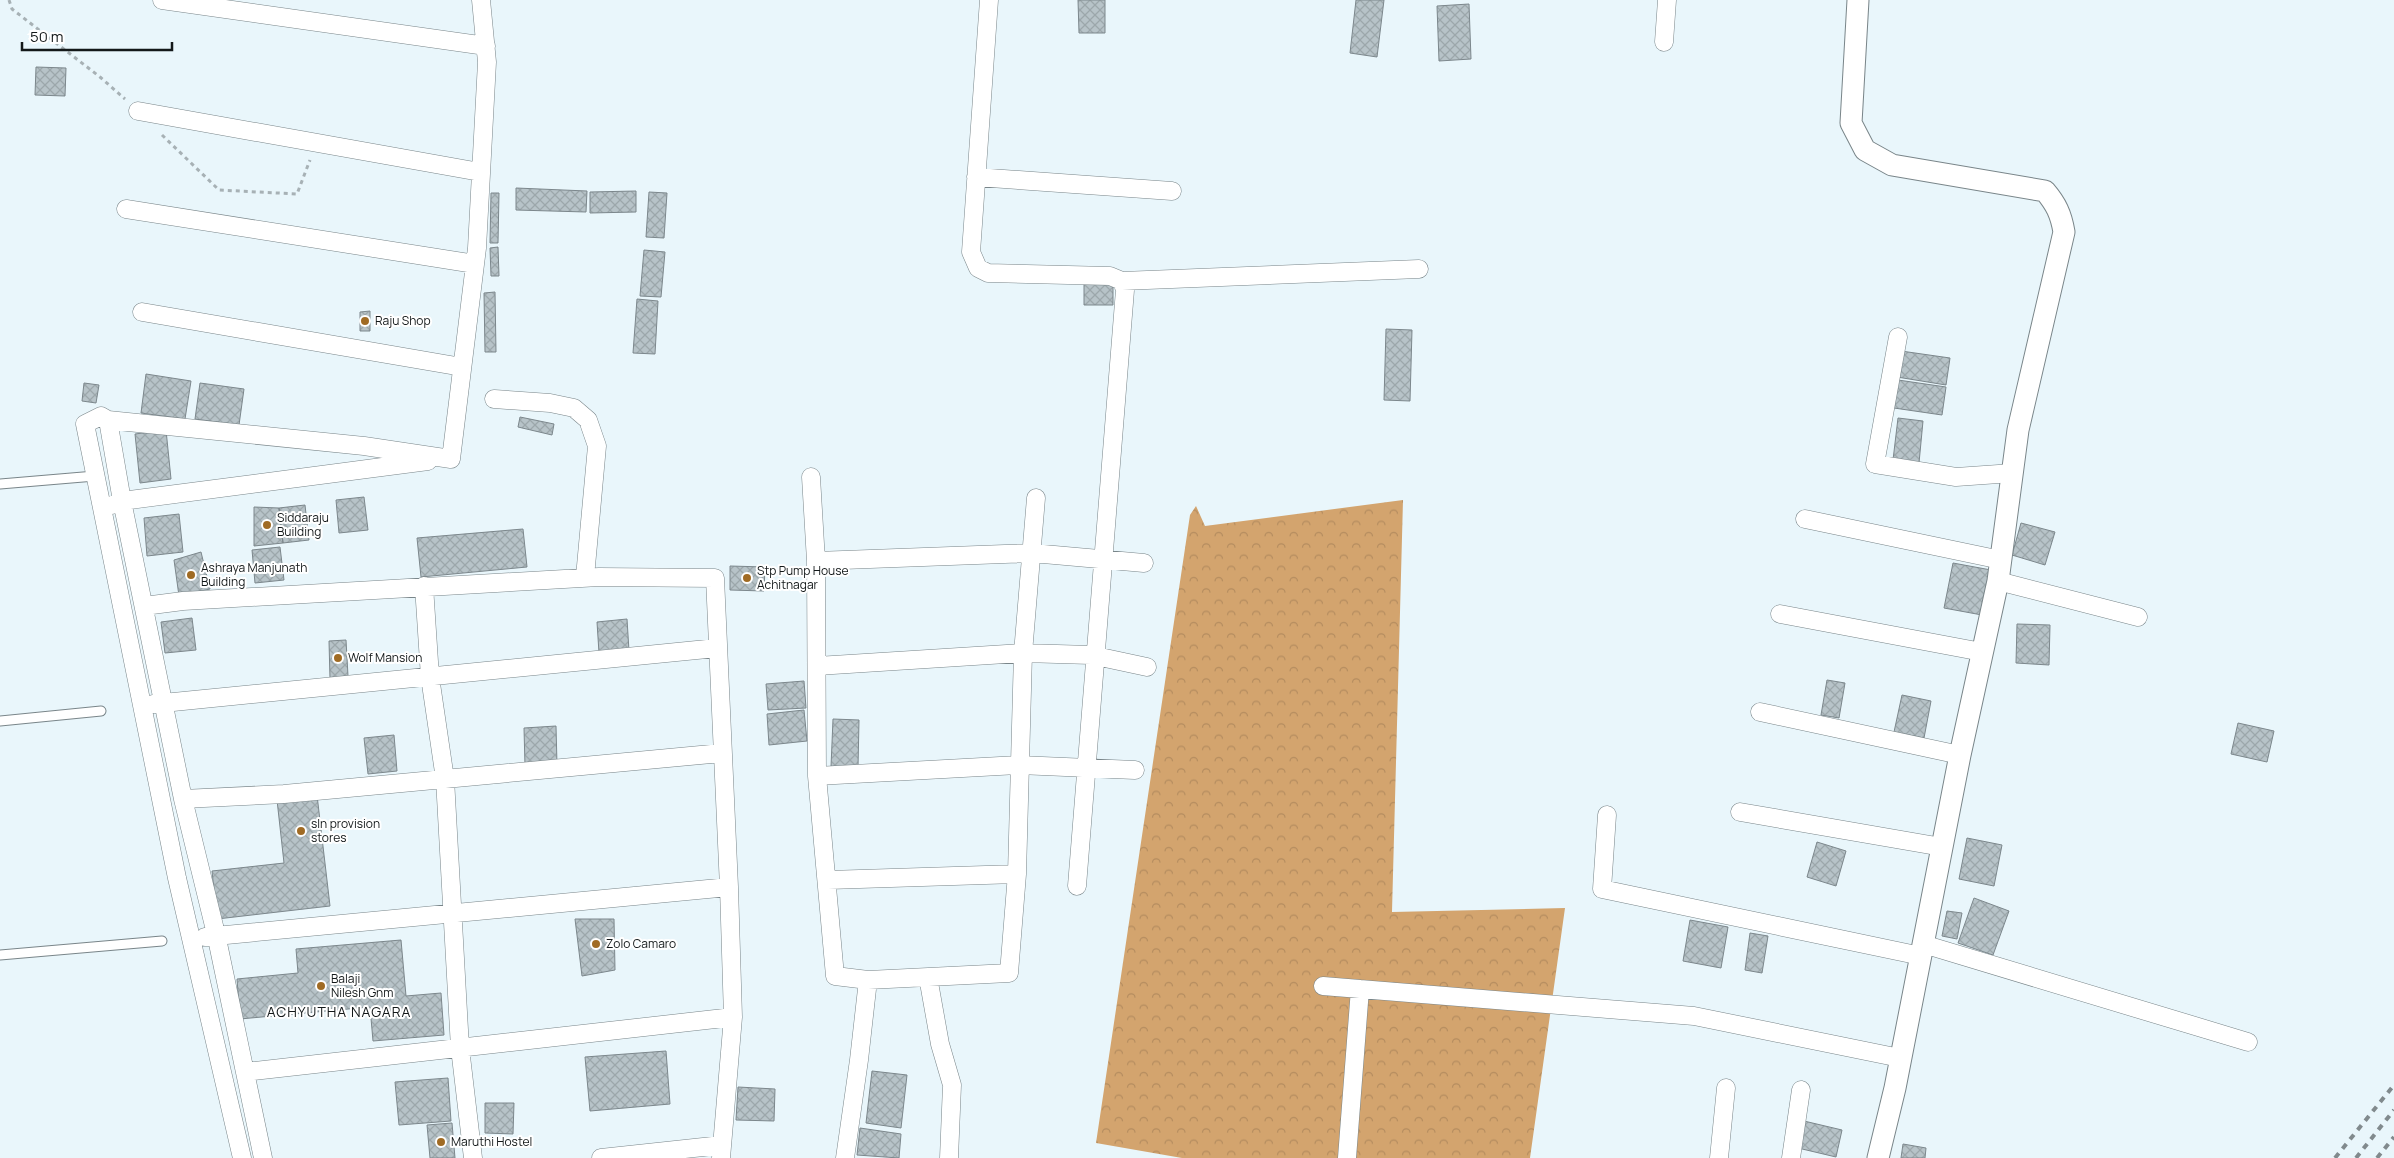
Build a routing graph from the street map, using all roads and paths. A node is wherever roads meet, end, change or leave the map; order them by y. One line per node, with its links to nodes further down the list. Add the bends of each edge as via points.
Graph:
1 (10, 0): 7 (path)
2 (162, 0): 9 (street)
3 (481, 0): 9 (street)
4 (989, 0): 12 (street)
5 (1667, 0): 8 (street)
6 (1858, 0): 24 (street, via 1851,123 1865,150 1892,164 2045,191 2061,215 2064,232 2018,430)
7 (12, 9)
8 (1664, 42)
9 (486, 46): 11 (street)
10 (138, 111): 11 (street)
11 (480, 172): 15 (street)
12 (976, 177): 13 (street); 17 (street, via 970,252 978,268 988,273 1110,276)
13 (1172, 191)
14 (126, 209): 15 (street)
15 (475, 264): 20 (street)
16 (1419, 269): 17 (street)
17 (1122, 281): 33 (street, via 1125,290)
18 (142, 312): 20 (street)
19 (1898, 337): 24 (street, via 1875,464 1956,477)
20 (462, 367): 23 (street)
21 (494, 399): 37 (street, via 574,408 588,420 597,446)
22 (108, 420): 23 (street); 25 (street, via 101,416 85,424); 29 (street)
23 (451, 458): 29 (street)
24 (2012, 473): 34 (street)
25 (95, 476): 27 (lane); 30 (street)
26 (811, 477): 35 (street)
27 (0, 484)
28 (1036, 498): 32 (street)
29 (122, 501): 30 (street); 40 (street)
30 (102, 510): 51 (street)
31 (1805, 519): 34 (street)
32 (1032, 553): 33 (street); 35 (street); 45 (street)
33 (1103, 559): 36 (street); 46 (street)
34 (2001, 560): 38 (street)
35 (816, 561): 47 (street)
36 (1144, 563)
37 (585, 577): 39 (street); 43 (street, via 715,578)
38 (1998, 581): 42 (street); 44 (street)
39 (424, 586): 40 (street); 49 (street)
40 (144, 606): 50 (street)
41 (1780, 614): 44 (street)
42 (2138, 617)
43 (717, 648): 49 (street); 55 (street)
44 (1982, 652): 56 (street)
45 (1023, 653): 46 (street); 47 (street); 57 (street)
46 (1095, 656): 48 (street); 58 (street)
47 (817, 666): 60 (street)
48 (1147, 666)
49 (430, 677): 50 (street); 61 (street)
50 (163, 703): 51 (street); 62 (street)
51 (142, 706): 72 (street)
52 (101, 711): 54 (lane)
53 (1760, 712): 56 (street)
54 (0, 721)
55 (722, 753): 61 (street); 69 (street)
56 (1960, 755): 65 (street)
57 (1019, 765): 58 (street); 60 (street); 66 (street)
58 (1086, 768): 59 (street); 68 (street)
59 (1135, 770)
60 (817, 776): 67 (street)
61 (444, 779): 62 (street, via 284,794); 70 (street)
62 (183, 799): 71 (street)
63 (1740, 812): 65 (street)
64 (1607, 815): 74 (street, via 1602,889)
65 (1942, 848): 74 (street)
66 (1017, 874): 67 (street); 76 (street, via 1009,973)
67 (828, 880): 77 (street, via 835,976)
68 (1077, 886)
69 (729, 887): 70 (street); 80 (street)
70 (453, 912): 71 (street); 82 (street)
71 (216, 934): 72 (street); 84 (street)
72 (191, 940): 88 (street)
73 (162, 941): 75 (lane)
74 (1922, 950): 81 (street); 83 (street)
75 (0, 955)
76 (928, 977): 77 (street); 93 (street, via 940,1044 952,1085)
77 (868, 980): 92 (street)
78 (1323, 986): 79 (street)
79 (1360, 989): 83 (street, via 1694,1016); 94 (street)
80 (733, 1017): 82 (street); 87 (street)
81 (2248, 1042)
82 (460, 1048): 84 (street); 90 (street)
83 (1900, 1058): 97 (street)
84 (245, 1072): 89 (street)
85 (1726, 1088): 95 (street)
86 (1801, 1090): 96 (street)
87 (722, 1152): 91 (street)
88 (242, 1158)
89 (264, 1158)
90 (473, 1158)
91 (601, 1158)
92 (845, 1158)
93 (950, 1158)
94 (1347, 1158)
95 (1719, 1158)
96 (1791, 1158)
97 (1878, 1158)

